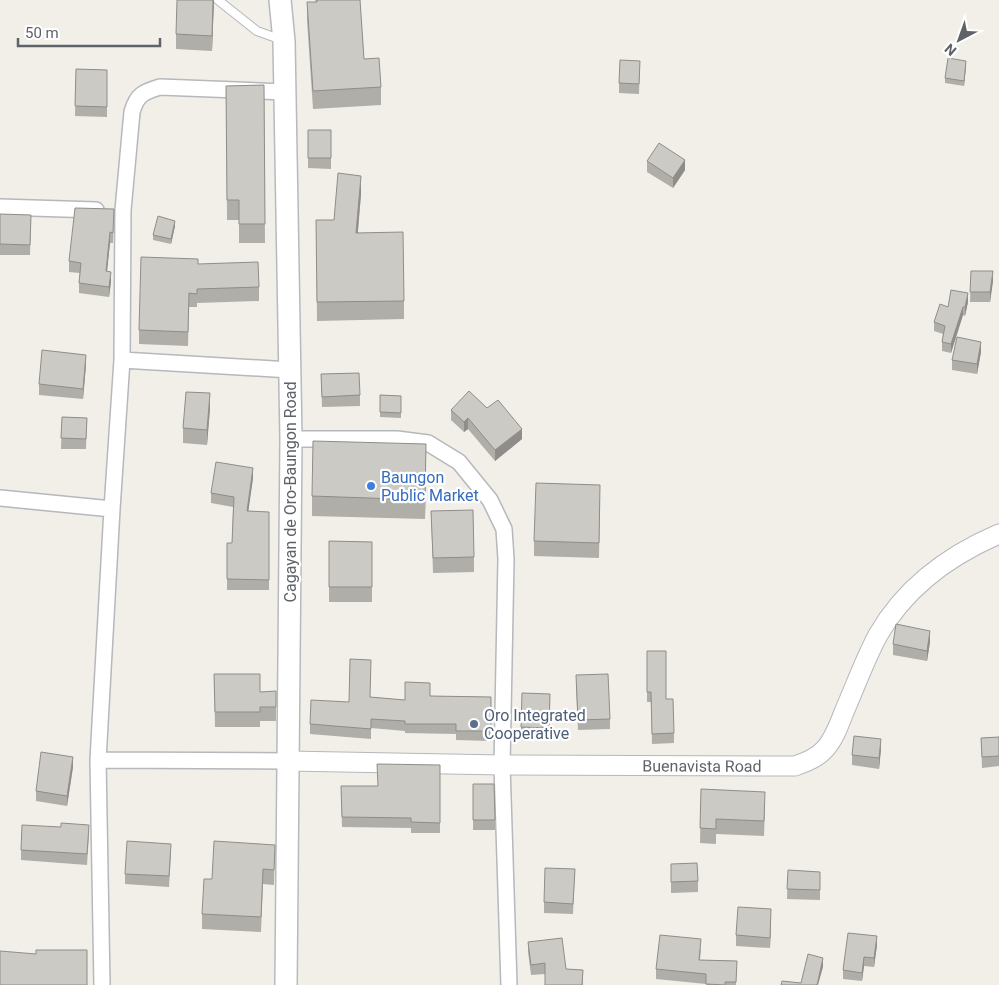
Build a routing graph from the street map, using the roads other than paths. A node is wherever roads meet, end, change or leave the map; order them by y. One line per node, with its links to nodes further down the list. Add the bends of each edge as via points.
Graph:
1 (218, 0): 3 (lane, via 257,31)
2 (280, 0): 3 (main road, Cagayan de Oro-Baungon Road)
3 (284, 41): 4 (main road, Cagayan de Oro-Baungon Road)
4 (285, 92): 6 (street, via 160,87 144,92 134,103 132,112); 8 (main road, Cagayan de Oro-Baungon Road)
5 (0, 207): 6 (street)
6 (123, 210): 7 (street)
7 (122, 360): 8 (street); 11 (street)
8 (290, 370): 9 (main road, Cagayan de Oro-Baungon Road)
9 (291, 439): 14 (main road, Cagayan de Oro-Baungon Road); 15 (street, via 397,439 428,443 459,462 490,500 504,529 506,559)
10 (0, 498): 11 (street)
11 (112, 509): 13 (street)
12 (999, 534): 15 (street, Buenavista Road, via 941,565 897,607 878,635 836,731 825,749 814,758 795,766 767,767)
13 (98, 760): 14 (street); 16 (street)
14 (287, 761): 15 (street, Buenavista Road); 17 (main road, Cagayan de Oro-Baungon Road)
15 (502, 765): 18 (street)
16 (102, 985)
17 (286, 985)
18 (509, 985)

